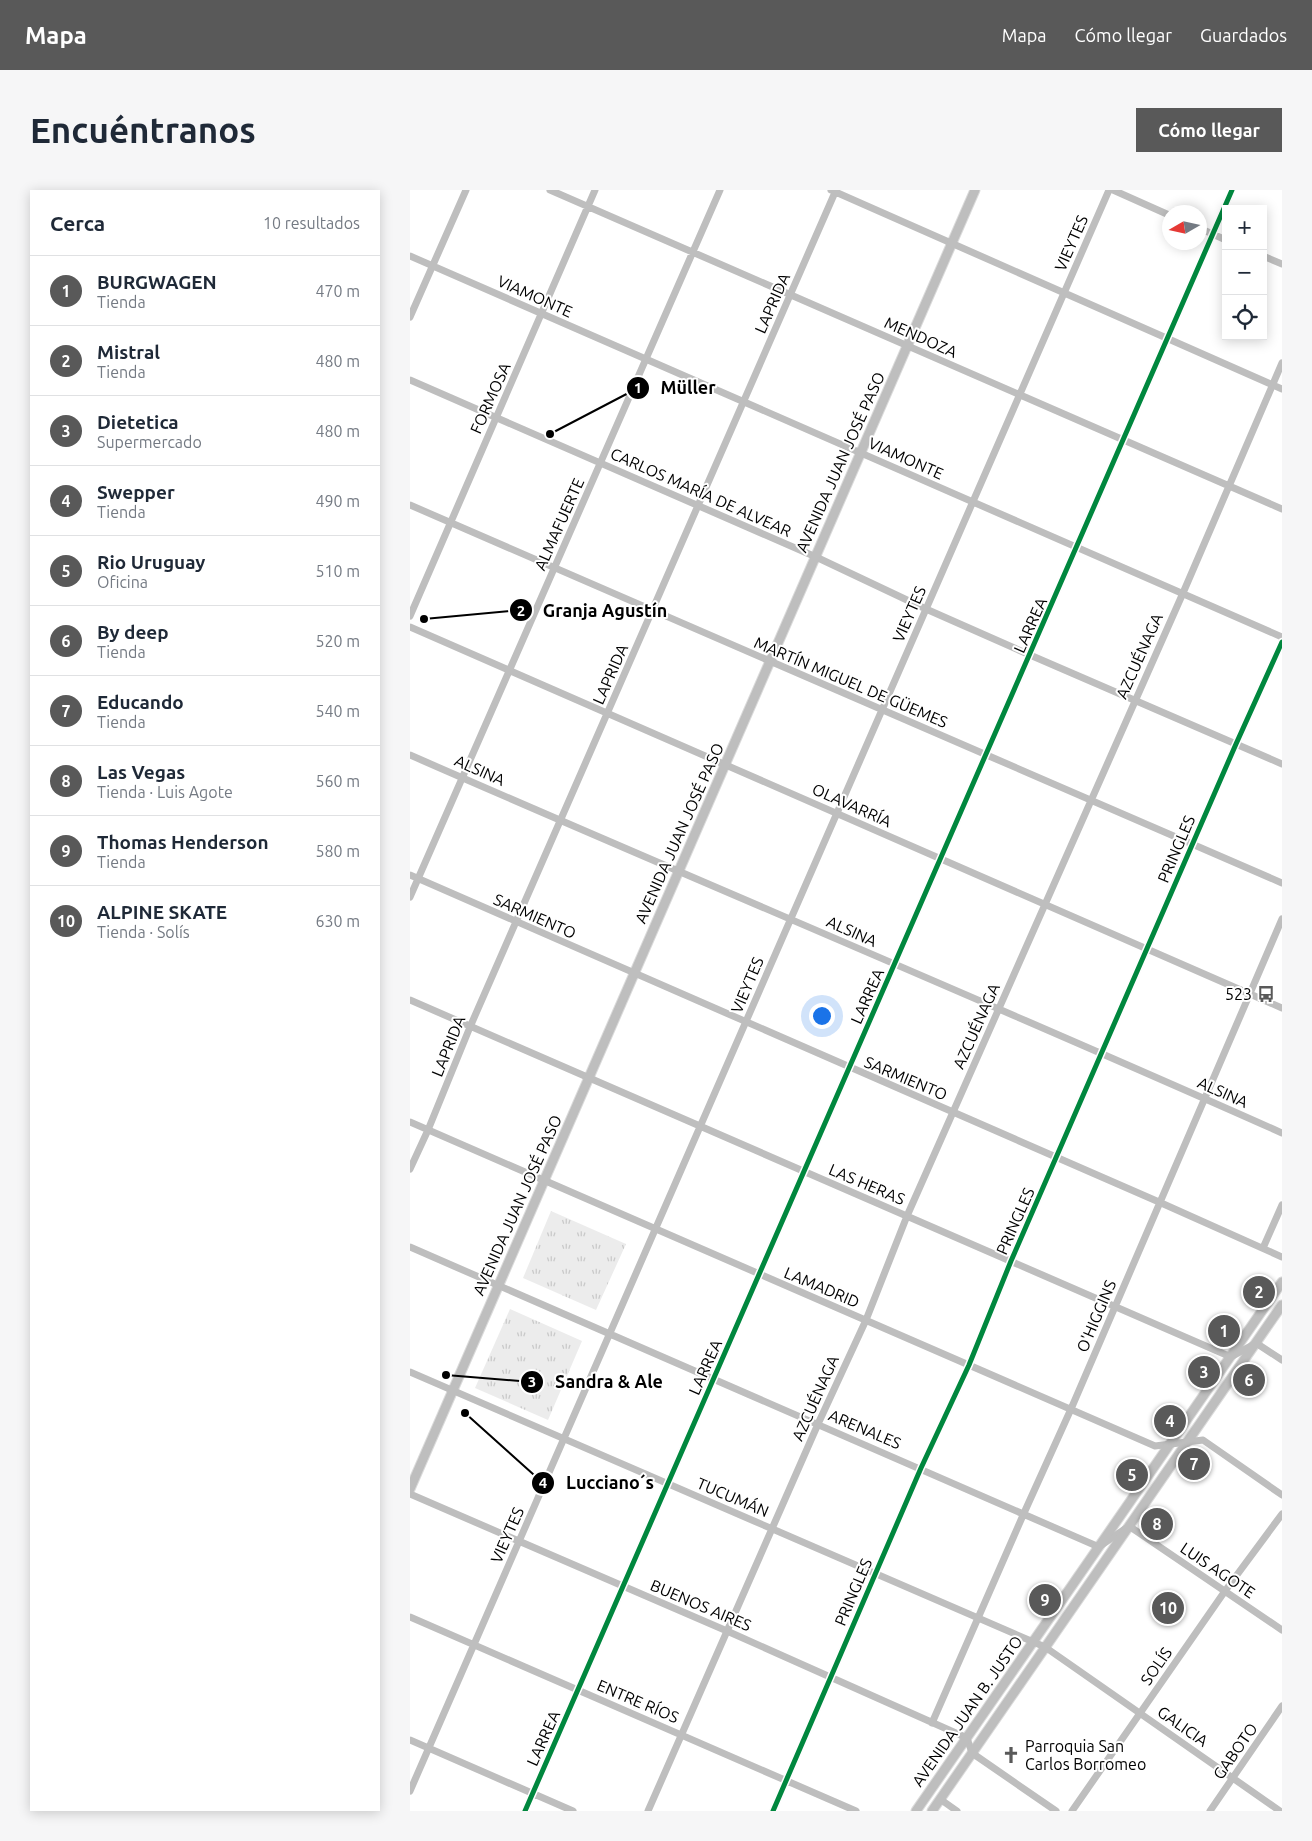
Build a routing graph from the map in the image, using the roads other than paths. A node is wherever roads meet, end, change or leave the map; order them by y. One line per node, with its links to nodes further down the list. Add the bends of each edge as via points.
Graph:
1 (466, 190): 20 (street)
2 (550, 190): 10 (street, MENDOZA)
3 (595, 190): 10 (street, FORMOSA)
4 (720, 190): 16 (street, ALMAFUERTE)
5 (975, 190): 15 (main road, AVENIDA JUAN JOSÉ PASO)
6 (1109, 190): 21 (street, VIEYTES)
7 (1114, 190): 11 (street)
8 (1232, 190): 13 (street, LARREA)
9 (834, 191): 15 (street); 22 (street, LAPRIDA)
10 (588, 206): 16 (street, MENDOZA); 23 (street, FORMOSA)
11 (1162, 211)
12 (1207, 232): 13 (street)
13 (1214, 235): 14 (street); 25 (street, LARREA)
14 (1222, 238)
15 (952, 243): 21 (street); 26 (main road, AVENIDA JUAN JOSÉ PASO)
16 (693, 252): 22 (street, MENDOZA); 27 (street, ALMAFUERTE)
17 (410, 256): 20 (street, VIAMONTE)
18 (1267, 258): 19 (street)
19 (1282, 264)
20 (432, 266): 23 (street, VIAMONTE); 24 (street)
21 (1064, 293): 25 (street); 32 (street, VIEYTES)
22 (790, 295): 26 (street, MENDOZA); 33 (street, LAPRIDA)
23 (542, 314): 27 (street, VIAMONTE); 34 (street, FORMOSA)
24 (410, 317)
25 (1168, 339): 30 (street); 35 (street, LARREA)
26 (908, 346): 32 (street, MENDOZA); 36 (main road, AVENIDA JUAN JOSÉ PASO)
27 (646, 359): 33 (street, VIAMONTE); 37 (street, ALMAFUERTE)
28 (1282, 363): 30 (street, AZCUÉNAGA)
29 (410, 380): 34 (street, CARLOS MARÍA DE ALVEAR)
30 (1272, 385): 31 (street); 38 (street, AZCUÉNAGA)
31 (1282, 389)
32 (1020, 394): 35 (street, MENDOZA); 39 (street, VIEYTES)
33 (743, 401): 36 (street, VIAMONTE); 41 (street, LAPRIDA)
34 (497, 418): 37 (street, CARLOS MARÍA DE ALVEAR); 43 (street, FORMOSA)
35 (1124, 441): 38 (street, MENDOZA); 44 (street, LARREA)
36 (861, 453): 39 (street, VIAMONTE); 45 (main road, AVENIDA JUAN JOSÉ PASO)
37 (601, 463): 41 (street, CARLOS MARÍA DE ALVEAR); 46 (street, ALMAFUERTE)
38 (1228, 485): 42 (street, MENDOZA); 47 (street, AZCUÉNAGA)
39 (973, 502): 44 (street, VIAMONTE); 48 (street, VIEYTES)
40 (410, 505): 43 (street, MARTÍN MIGUEL DE GÜEMES)
41 (698, 506): 45 (street, CARLOS MARÍA DE ALVEAR); 49 (street, LAPRIDA)
42 (1282, 509)
43 (451, 522): 46 (street, MARTÍN MIGUEL DE GÜEMES); 50 (street, FORMOSA)
44 (1077, 548): 47 (street, VIAMONTE); 54 (street, LARREA)
45 (816, 557): 48 (street, CARLOS MARÍA DE ALVEAR); 55 (main road, AVENIDA JUAN JOSÉ PASO)
46 (555, 568): 49 (street, MARTÍN MIGUEL DE GÜEMES); 56 (street, ALMAFUERTE)
47 (1182, 593): 52 (street, VIAMONTE); 57 (street, AZCUÉNAGA)
48 (926, 609): 54 (street, CARLOS MARÍA DE ALVEAR); 58 (street, VIEYTES)
49 (652, 610): 55 (street, MARTÍN MIGUEL DE GÜEMES); 59 (street, LAPRIDA)
50 (410, 616)
51 (410, 627): 56 (street, OLAVARRÍA)
52 (1282, 637)
53 (1282, 642): 60 (street, PRINGLES)
54 (1030, 655): 57 (street, CARLOS MARÍA DE ALVEAR); 62 (street, LARREA)
55 (770, 661): 58 (street, MARTÍN MIGUEL DE GÜEMES); 63 (main road, AVENIDA JUAN JOSÉ PASO)
56 (510, 671): 59 (street, OLAVARRÍA); 65 (street, ALMAFUERTE)
57 (1134, 701): 60 (street, CARLOS MARÍA DE ALVEAR); 66 (street, AZCUÉNAGA)
58 (882, 710): 62 (street, MARTÍN MIGUEL DE GÜEMES); 67 (street, VIEYTES)
59 (608, 713): 63 (street, OLAVARRÍA); 68 (street, LAPRIDA)
60 (1236, 744): 64 (street, CARLOS MARÍA DE ALVEAR); 69 (street, PRINGLES)
61 (410, 755): 65 (street, ALSINA)
62 (986, 755): 66 (street, MARTÍN MIGUEL DE GÜEMES); 70 (street, LARREA)
63 (725, 764): 67 (street, OLAVARRÍA); 71 (main road, AVENIDA JUAN JOSÉ PASO)
64 (1282, 764)
65 (462, 778): 68 (street, ALSINA); 73 (street, ALMAFUERTE)
66 (1090, 800): 69 (street, MARTÍN MIGUEL DE GÜEMES); 76 (street, AZCUÉNAGA)
67 (837, 813): 70 (street, OLAVARRÍA); 77 (street, VIEYTES)
68 (561, 821): 71 (street, ALSINA); 79 (street, LAPRIDA)
69 (1192, 844): 74 (street, MARTÍN MIGUEL DE GÜEMES); 80 (street, PRINGLES)
70 (941, 859): 76 (street, OLAVARRÍA); 81 (street, LARREA)
71 (679, 871): 77 (street, ALSINA); 82 (main road, AVENIDA JUAN JOSÉ PASO)
72 (410, 875): 73 (street, SARMIENTO)
73 (418, 879): 75 (street, ALMAFUERTE); 79 (street, SARMIENTO)
74 (1282, 883)
75 (410, 897)
76 (1045, 904): 80 (street, OLAVARRÍA); 85 (street, AZCUÉNAGA)
77 (790, 919): 81 (street, ALSINA); 87 (street, VIEYTES)
78 (1282, 919): 83 (street, O'HIGGINS)
79 (517, 922): 82 (street, SARMIENTO); 88 (street, LAPRIDA)
80 (1147, 948): 83 (street, OLAVARRÍA); 89 (street, PRINGLES)
81 (895, 965): 85 (street, ALSINA); 90 (street, LARREA)
82 (634, 973): 87 (street, SARMIENTO); 91 (main road, AVENIDA JUAN JOSÉ PASO)
83 (1250, 993): 86 (street, OLAVARRÍA); 92 (street, O'HIGGINS)
84 (410, 1000): 88 (street, LAS HERAS)
85 (999, 1008): 89 (street, ALSINA); 93 (street, AZCUÉNAGA)
86 (1282, 1008)
87 (746, 1022): 90 (street, SARMIENTO); 95 (street, VIEYTES)
88 (470, 1027): 91 (street, LAS HERAS); 96 (street, LAPRIDA)
89 (1102, 1053): 92 (street, ALSINA); 98 (street, PRINGLES)
90 (850, 1068): 93 (street, SARMIENTO); 100 (street, LARREA)
91 (589, 1078): 95 (street, LAS HERAS); 101 (main road, AVENIDA JUAN JOSÉ PASO)
92 (1205, 1099): 97 (street, ALSINA); 102 (street, O'HIGGINS)
93 (954, 1112): 98 (street, SARMIENTO); 104 (street, AZCUÉNAGA)
94 (410, 1122): 96 (street, LAMADRID)
95 (700, 1126): 100 (street, LAS HERAS); 105 (street, VIEYTES)
96 (428, 1130): 99 (street, LAPRIDA); 101 (street, LAMADRID)
97 (1282, 1133)
98 (1057, 1157): 102 (street, SARMIENTO); 109 (street, PRINGLES)
99 (410, 1169)
100 (804, 1172): 104 (street, LAS HERAS); 110 (street, LARREA)
101 (544, 1181): 105 (street, LAMADRID); 112 (main road, AVENIDA JUAN JOSÉ PASO)
102 (1159, 1202): 107 (street, SARMIENTO); 114 (street, O'HIGGINS)
103 (1282, 1205): 107 (street)
104 (907, 1216): 109 (street, LAS HERAS); 115 (street, AZCUÉNAGA)
105 (655, 1229): 110 (street, LAMADRID); 116 (street, VIEYTES)
106 (410, 1247): 112 (street, ARENALES)
107 (1263, 1248): 108 (street, SARMIENTO)
108 (1282, 1257)
109 (1011, 1262): 114 (street, LAS HERAS); 120 (street, PRINGLES)
110 (759, 1275): 115 (street, LAMADRID); 122 (street, LARREA)
111 (1282, 1282): 118 (main road, AVENIDA JUAN B. JUSTO)
112 (498, 1286): 116 (street, ARENALES); 123 (main road, AVENIDA JUAN JOSÉ PASO)
113 (1282, 1304): 117 (main road, AVENIDA JUAN B. JUSTO)
114 (1114, 1306): 118 (street, LAS HERAS); 124 (street, O'HIGGINS)
115 (866, 1320): 120 (street, LAMADRID); 125 (street, AZCUÉNAGA)
116 (610, 1334): 122 (street, ARENALES); 126 (street, VIEYTES)
117 (1256, 1343): 118 (street); 119 (street); 127 (main road, AVENIDA JUAN B. JUSTO)
118 (1230, 1357): 128 (main road, AVENIDA JUAN B. JUSTO)
119 (1282, 1360)
120 (968, 1365): 124 (street, LAMADRID); 129 (street, PRINGLES)
121 (410, 1372): 123 (street, TUCUMÁN)
122 (713, 1379): 125 (street, ARENALES); 130 (street, LARREA)
123 (452, 1391): 126 (street, TUCUMÁN); 131 (main road, AVENIDA JUAN JOSÉ PASO)
124 (1071, 1409): 128 (street, LAMADRID, via 1156,1446); 134 (street, O'HIGGINS)
125 (818, 1424): 129 (street, ARENALES); 137 (street, AZCUÉNAGA)
126 (564, 1439): 130 (street, TUCUMÁN); 138 (street, VIEYTES)
127 (1187, 1442): 128 (street, LAMADRID); 133 (street, LAMADRID, via 1203,1440); 136 (main road, AVENIDA JUAN B. JUSTO)
128 (1170, 1444): 139 (main road, AVENIDA JUAN B. JUSTO)
129 (921, 1468): 134 (street, ARENALES); 140 (street, PRINGLES)
130 (668, 1484): 137 (street, TUCUMÁN); 141 (street, LARREA)
131 (410, 1488)
132 (410, 1494): 138 (street, BUENOS AIRES)
133 (1282, 1495)
134 (1024, 1513): 139 (street, ARENALES); 143 (street, O'HIGGINS)
135 (1282, 1514): 142 (street, SOLÍS)
136 (1129, 1526): 139 (street); 142 (street, LUIS AGOTE); 149 (main road, AVENIDA JUAN B. JUSTO)
137 (772, 1528): 140 (street, TUCUMÁN); 146 (street, AZCUÉNAGA)
138 (519, 1541): 141 (street, BUENOS AIRES); 148 (street, VIEYTES)
139 (1099, 1547): 147 (main road, AVENIDA JUAN B. JUSTO)
140 (875, 1572): 143 (street, TUCUMÁN); 150 (street, PRINGLES)
141 (623, 1586): 146 (street, BUENOS AIRES); 151 (street, LARREA)
142 (1225, 1591): 145 (street, LUIS AGOTE); 153 (street, SOLÍS)
143 (979, 1616): 147 (street, TUCUMÁN); 154 (street, O'HIGGINS)
144 (410, 1617): 148 (street, ENTRE RÍOS)
145 (1282, 1630)
146 (727, 1631): 150 (street, BUENOS AIRES); 155 (street, AZCUÉNAGA)
147 (1034, 1641): 149 (street, TUCUMÁN); 156 (main road, AVENIDA JUAN B. JUSTO)
148 (474, 1644): 151 (street, ENTRE RÍOS); 158 (street, VIEYTES)
149 (1046, 1647): 153 (street, GALICIA); 159 (main road, AVENIDA JUAN B. JUSTO)
150 (830, 1677): 154 (street, BUENOS AIRES); 161 (street, PRINGLES)
151 (578, 1690): 155 (street, ENTRE RÍOS); 163 (street, LARREA)
152 (1282, 1706): 160 (street, GABOTO)
153 (1140, 1713): 160 (street, GALICIA); 174 (street, SOLÍS)
154 (932, 1723): 156 (street, BUENOS AIRES)
155 (681, 1735): 161 (street, ENTRE RÍOS); 167 (street, AZCUÉNAGA)
156 (966, 1738): 159 (street); 170 (main road, AVENIDA JUAN B. JUSTO)
157 (410, 1740): 158 (street)
158 (429, 1748): 162 (street, VIEYTES); 163 (street)
159 (972, 1753): 164 (main road, AVENIDA JUAN B. JUSTO); 173 (street)
160 (1233, 1777): 175 (street, GABOTO); 176 (street, GALICIA)
161 (786, 1780): 168 (street, PRINGLES); 169 (street, ENTRE RÍOS)
162 (410, 1791)
163 (532, 1794): 165 (street, LARREA); 166 (street)
164 (940, 1799): 171 (main road, AVENIDA JUAN B. JUSTO); 172 (street)
165 (525, 1811)
166 (573, 1811)
167 (648, 1811)
168 (773, 1811)
169 (856, 1811)
170 (916, 1811)
171 (932, 1811)
172 (957, 1811)
173 (1056, 1811)
174 (1072, 1811)
175 (1210, 1811)
176 (1280, 1811)

